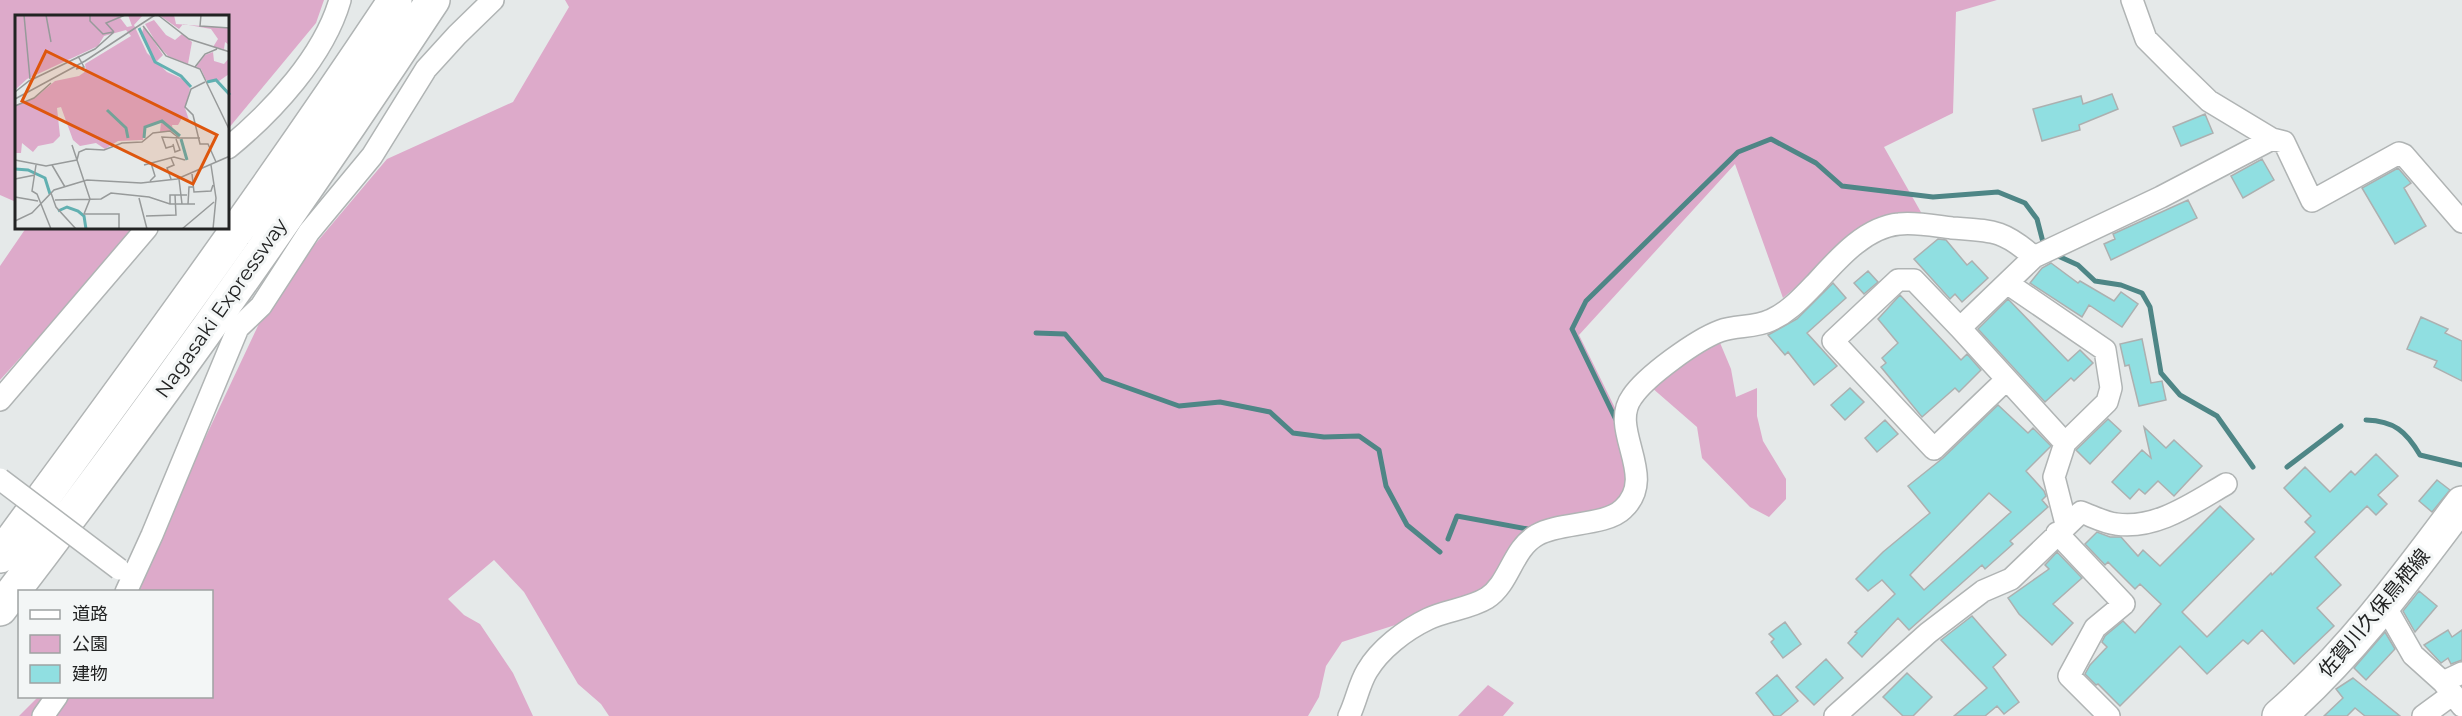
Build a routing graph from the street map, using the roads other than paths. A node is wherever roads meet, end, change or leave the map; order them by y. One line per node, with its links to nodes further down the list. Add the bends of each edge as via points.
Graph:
1 (340, 0): 7 (street, via 334,21 316,53 257,124)
2 (395, 0): 20 (main road, Nagasaki Expressway, via 249,214)
3 (433, 0): 23 (main road, Nagasaki Expressway, via 200,337)
4 (493, 0): 21 (street, via 426,69 372,156 309,232 261,306 238,328)
5 (2132, 0): 6 (street, via 2146,39 2177,70 2209,101)
6 (2272, 139): 8 (street, via 2284,142 2312,201 2399,153); 10 (street)
7 (230, 146)
8 (2462, 222)
9 (145, 230): 14 (street)
10 (2034, 257): 11 (street); 29 (street, via 1995,231 1891,226 1859,240 1795,306 1770,321 1721,331 1697,342 1631,398 1625,416 1637,482 1634,499 1621,512 1539,534 1526,543 1503,581 1487,598 1428,619 1400,637 1366,672)
11 (2007, 283): 12 (street); 15 (street, via 2105,351 2111,388 2107,402)
12 (1960, 328): 13 (street); 13 (street, via 1914,280 1898,280 1833,341 1934,449)
13 (2006, 380): 15 (street)
14 (0, 400)
15 (2065, 443): 19 (street, via 2054,477)
16 (0, 479): 21 (street, bridge)
17 (2226, 484): 19 (street, via 2145,525 2115,524 2080,512)
18 (2462, 503): 22 (main road, 佐賀川久保鳥栖線)
19 (2061, 529): 27 (street, via 2011,579 1983,591 1928,633); 30 (street, via 2124,604 2095,628 2069,676)
20 (0, 556)
21 (126, 579)
22 (2385, 606): 25 (street, via 2413,655); 31 (main road, 佐賀川久保鳥栖線, via 2312,688)
23 (0, 609)
24 (2462, 673): 25 (street)
25 (2453, 694): 32 (street)
26 (56, 698): 28 (street)
27 (1845, 713)
28 (43, 716)
29 (1349, 716)
30 (2109, 716)
31 (2279, 716)
32 (2423, 716)

